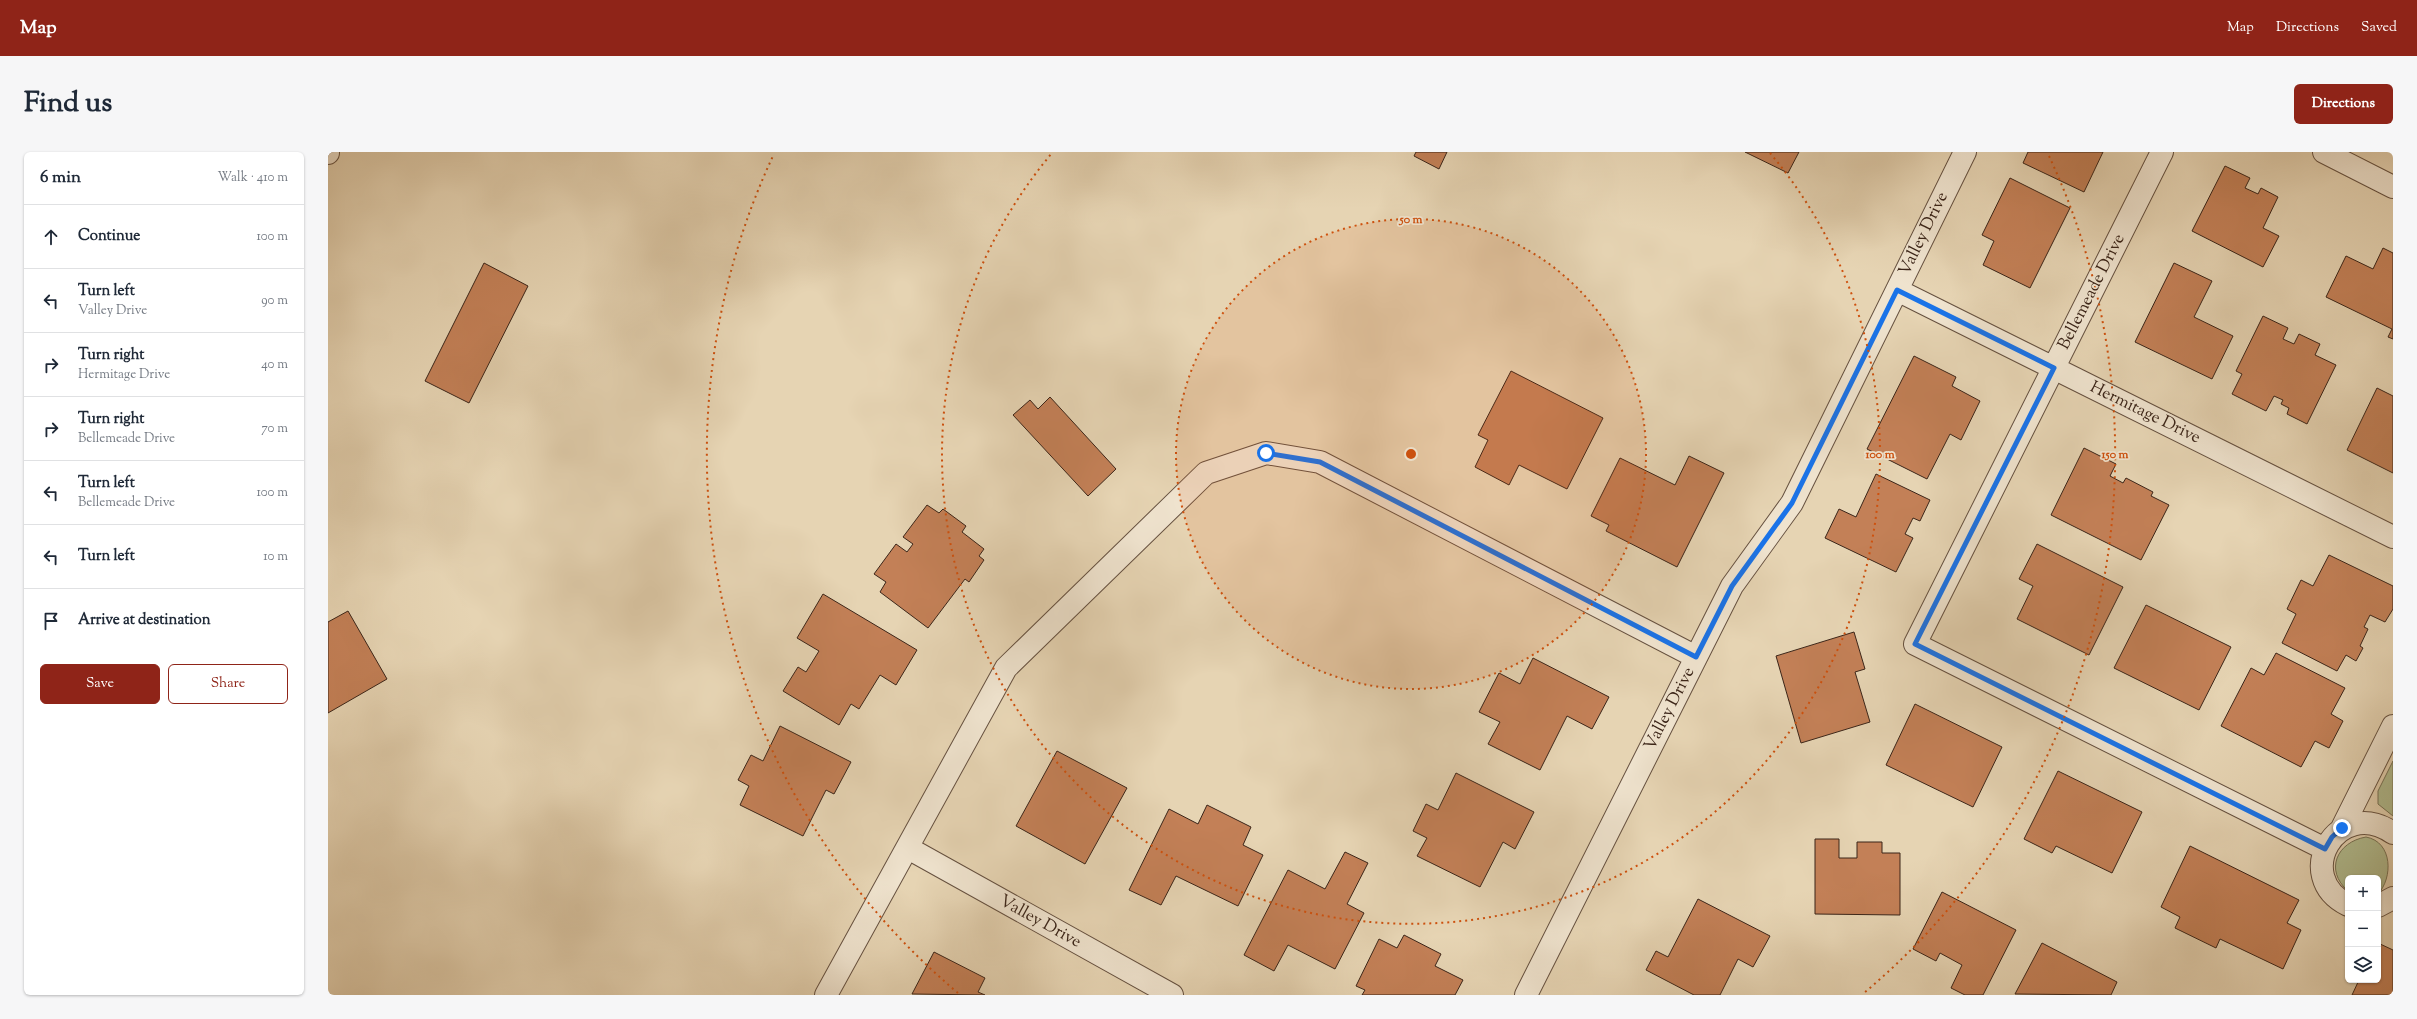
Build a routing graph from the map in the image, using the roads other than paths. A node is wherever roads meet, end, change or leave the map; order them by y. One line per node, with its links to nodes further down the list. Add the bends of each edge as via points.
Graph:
1 (1965, 152): 5 (street, Valley Drive)
2 (2162, 152): 6 (street, Bellemeade Drive)
3 (2324, 152): 4 (street)
4 (2393, 187)
5 (1897, 290): 6 (street, Hermitage Drive); 8 (street, Valley Drive, via 1792,503 1732,586)
6 (2054, 368): 7 (street, Hermitage Drive); 13 (street, Bellemeade Drive, via 1915,644)
7 (2393, 536)
8 (1696, 657): 12 (street, via 1320,462 1266,453 1206,472 1006,668); 19 (street, Valley Drive)
9 (2393, 726): 10 (street)
10 (2342, 828): 11 (street, via 2370,822 2383,826); 13 (street, via 2332,837)
11 (2393, 833)
12 (908, 848): 17 (street); 18 (street, Valley Drive)
13 (2325, 849): 15 (street, via 2323,877 2329,890)
14 (2393, 898): 16 (street)
15 (2345, 904)
16 (2381, 904)
17 (826, 995)
18 (1172, 995)
19 (1526, 995)

